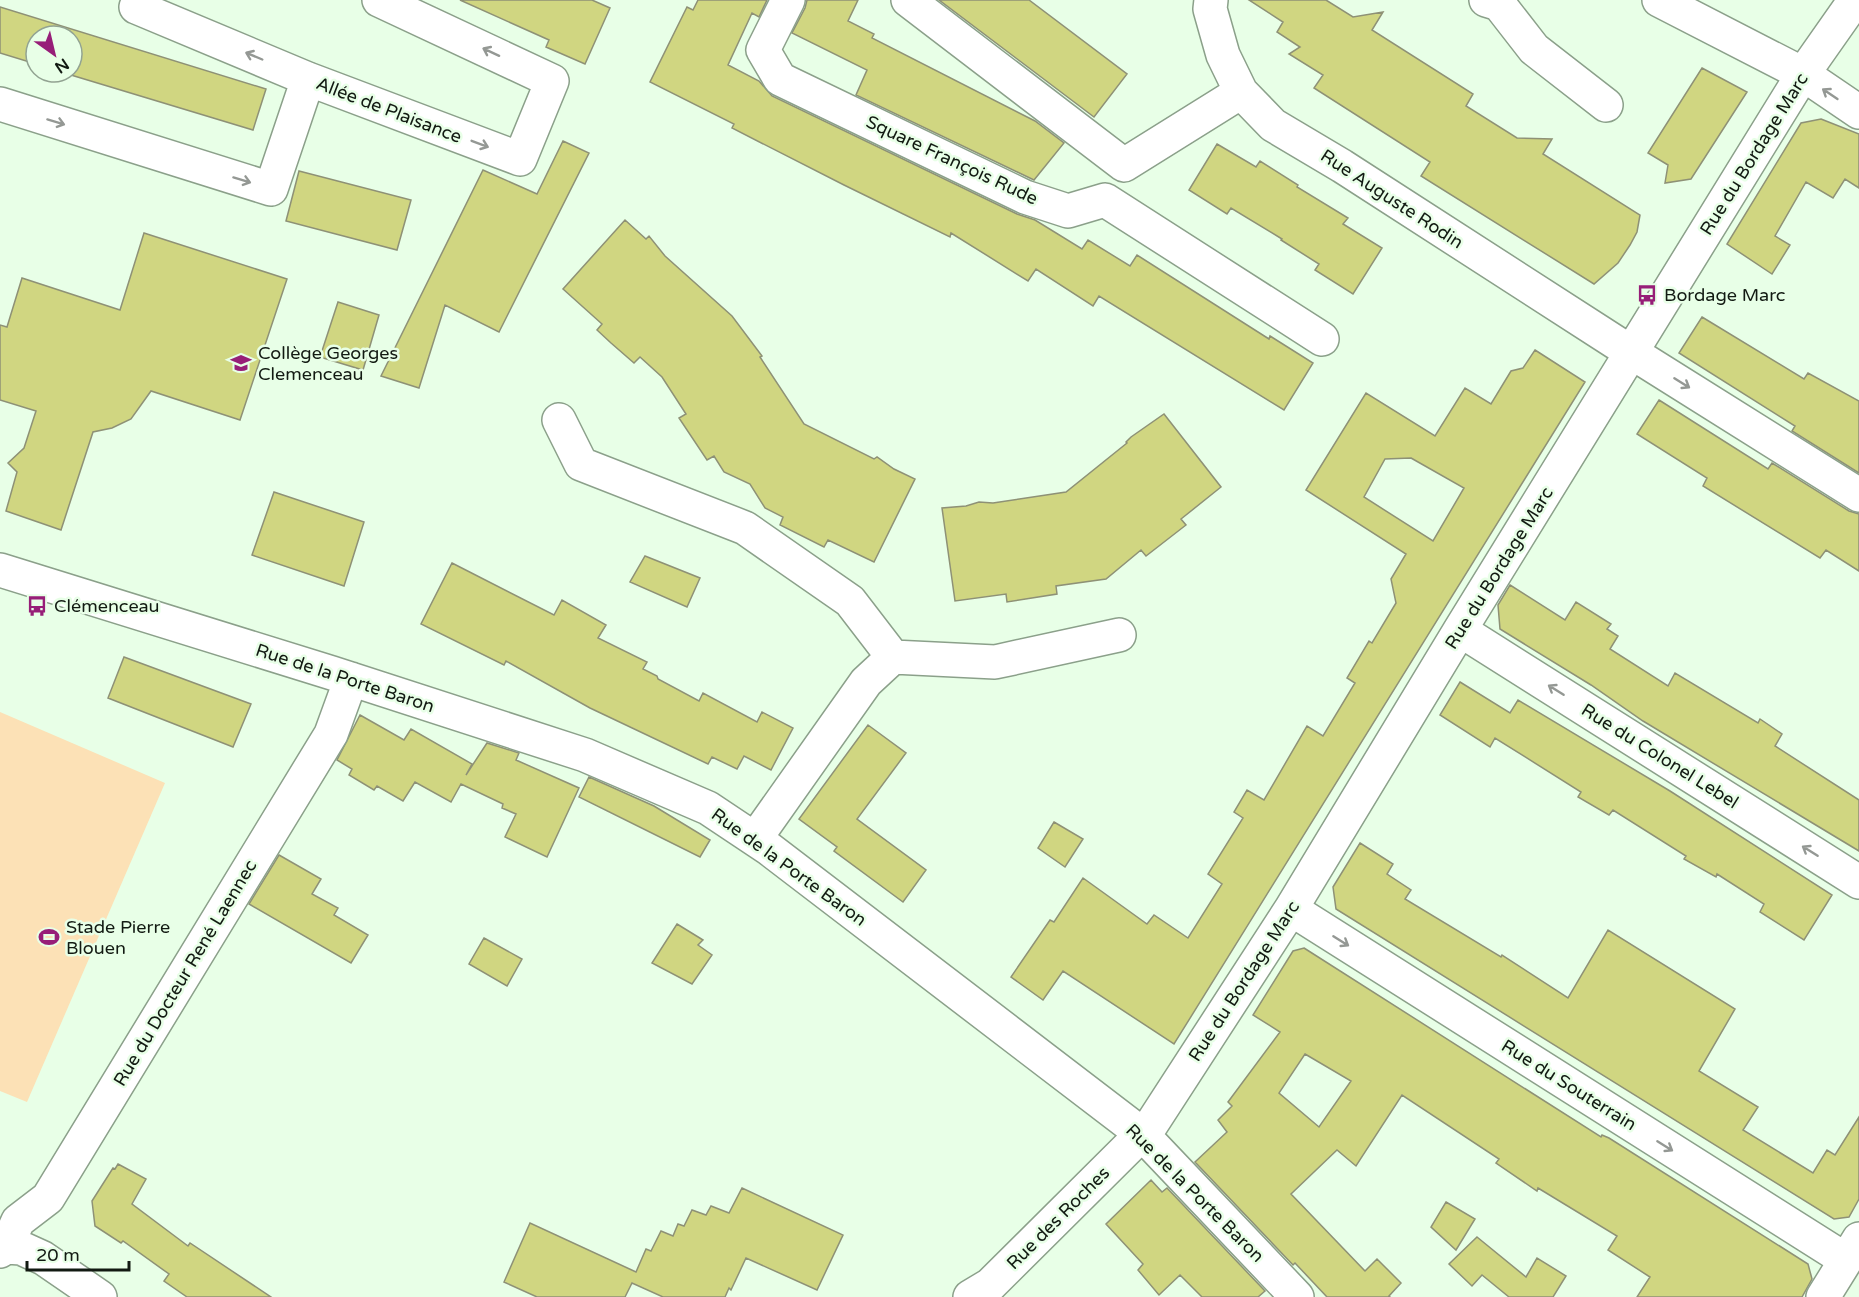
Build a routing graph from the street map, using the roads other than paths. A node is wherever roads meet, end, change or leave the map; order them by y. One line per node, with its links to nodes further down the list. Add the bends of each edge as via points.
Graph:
1 (140, 0): 10 (street, one-way to 1, via 136,7)
2 (378, 0): 10 (street, Allée de Plaisance, one-way to 2, via 520,159 552,81)
3 (788, 0): 16 (street, Square François Rude, via 763,51 780,79 1025,197 1068,211)
4 (908, 0): 15 (street)
5 (1211, 0): 11 (street, Rue Auguste Rodin, via 1223,55)
6 (1486, 0): 13 (street, via 1499,3 1534,49)
7 (1659, 0): 9 (street)
8 (1855, 0): 9 (street, Rue du Bordage Marc)
9 (1803, 74): 14 (street, one-way to 9); 18 (street, Rue du Bordage Marc)
10 (308, 79): 12 (street, Allée de Plaisance, one-way to 10, via 271,189)
11 (1241, 92): 15 (street); 18 (street, Rue Auguste Rodin, via 1273,125)
12 (0, 104)
13 (1606, 105)
14 (1859, 112)
15 (1124, 165): 16 (street)
16 (1105, 200): 17 (street)
17 (1322, 339)
18 (1632, 352): 20 (street, Rue Auguste Rodin, one-way to 20); 22 (street, Rue du Bordage Marc)
19 (559, 420): 24 (street, via 581,464 745,528 850,601)
20 (1859, 495)
21 (0, 570): 25 (street, Rue de la Porte Baron)
22 (1460, 630): 27 (street, Rue du Colonel Lebel, one-way to 22); 28 (street, Rue du Bordage Marc)
23 (1119, 635): 24 (street, via 995,662)
24 (893, 657): 26 (street, via 866,682)
25 (351, 680): 26 (street, Rue de la Porte Baron, via 585,755 708,808); 30 (street, Rue du Docteur René Laennec, via 331,734 48,1198 18,1221)
26 (755, 839): 29 (street, Rue de la Porte Baron)
27 (1859, 882)
28 (1291, 909): 29 (street, Rue du Bordage Marc); 31 (street, Rue du Souterrain, one-way to 31)
29 (1142, 1134): 33 (street, Rue des Roches, via 990,1285); 34 (street, Rue de la Porte Baron)
30 (3, 1249): 32 (street, via 21,1248 43,1258)
31 (1852, 1250): 35 (street)
32 (100, 1297)
33 (970, 1297)
34 (1297, 1297)
35 (1823, 1297)

